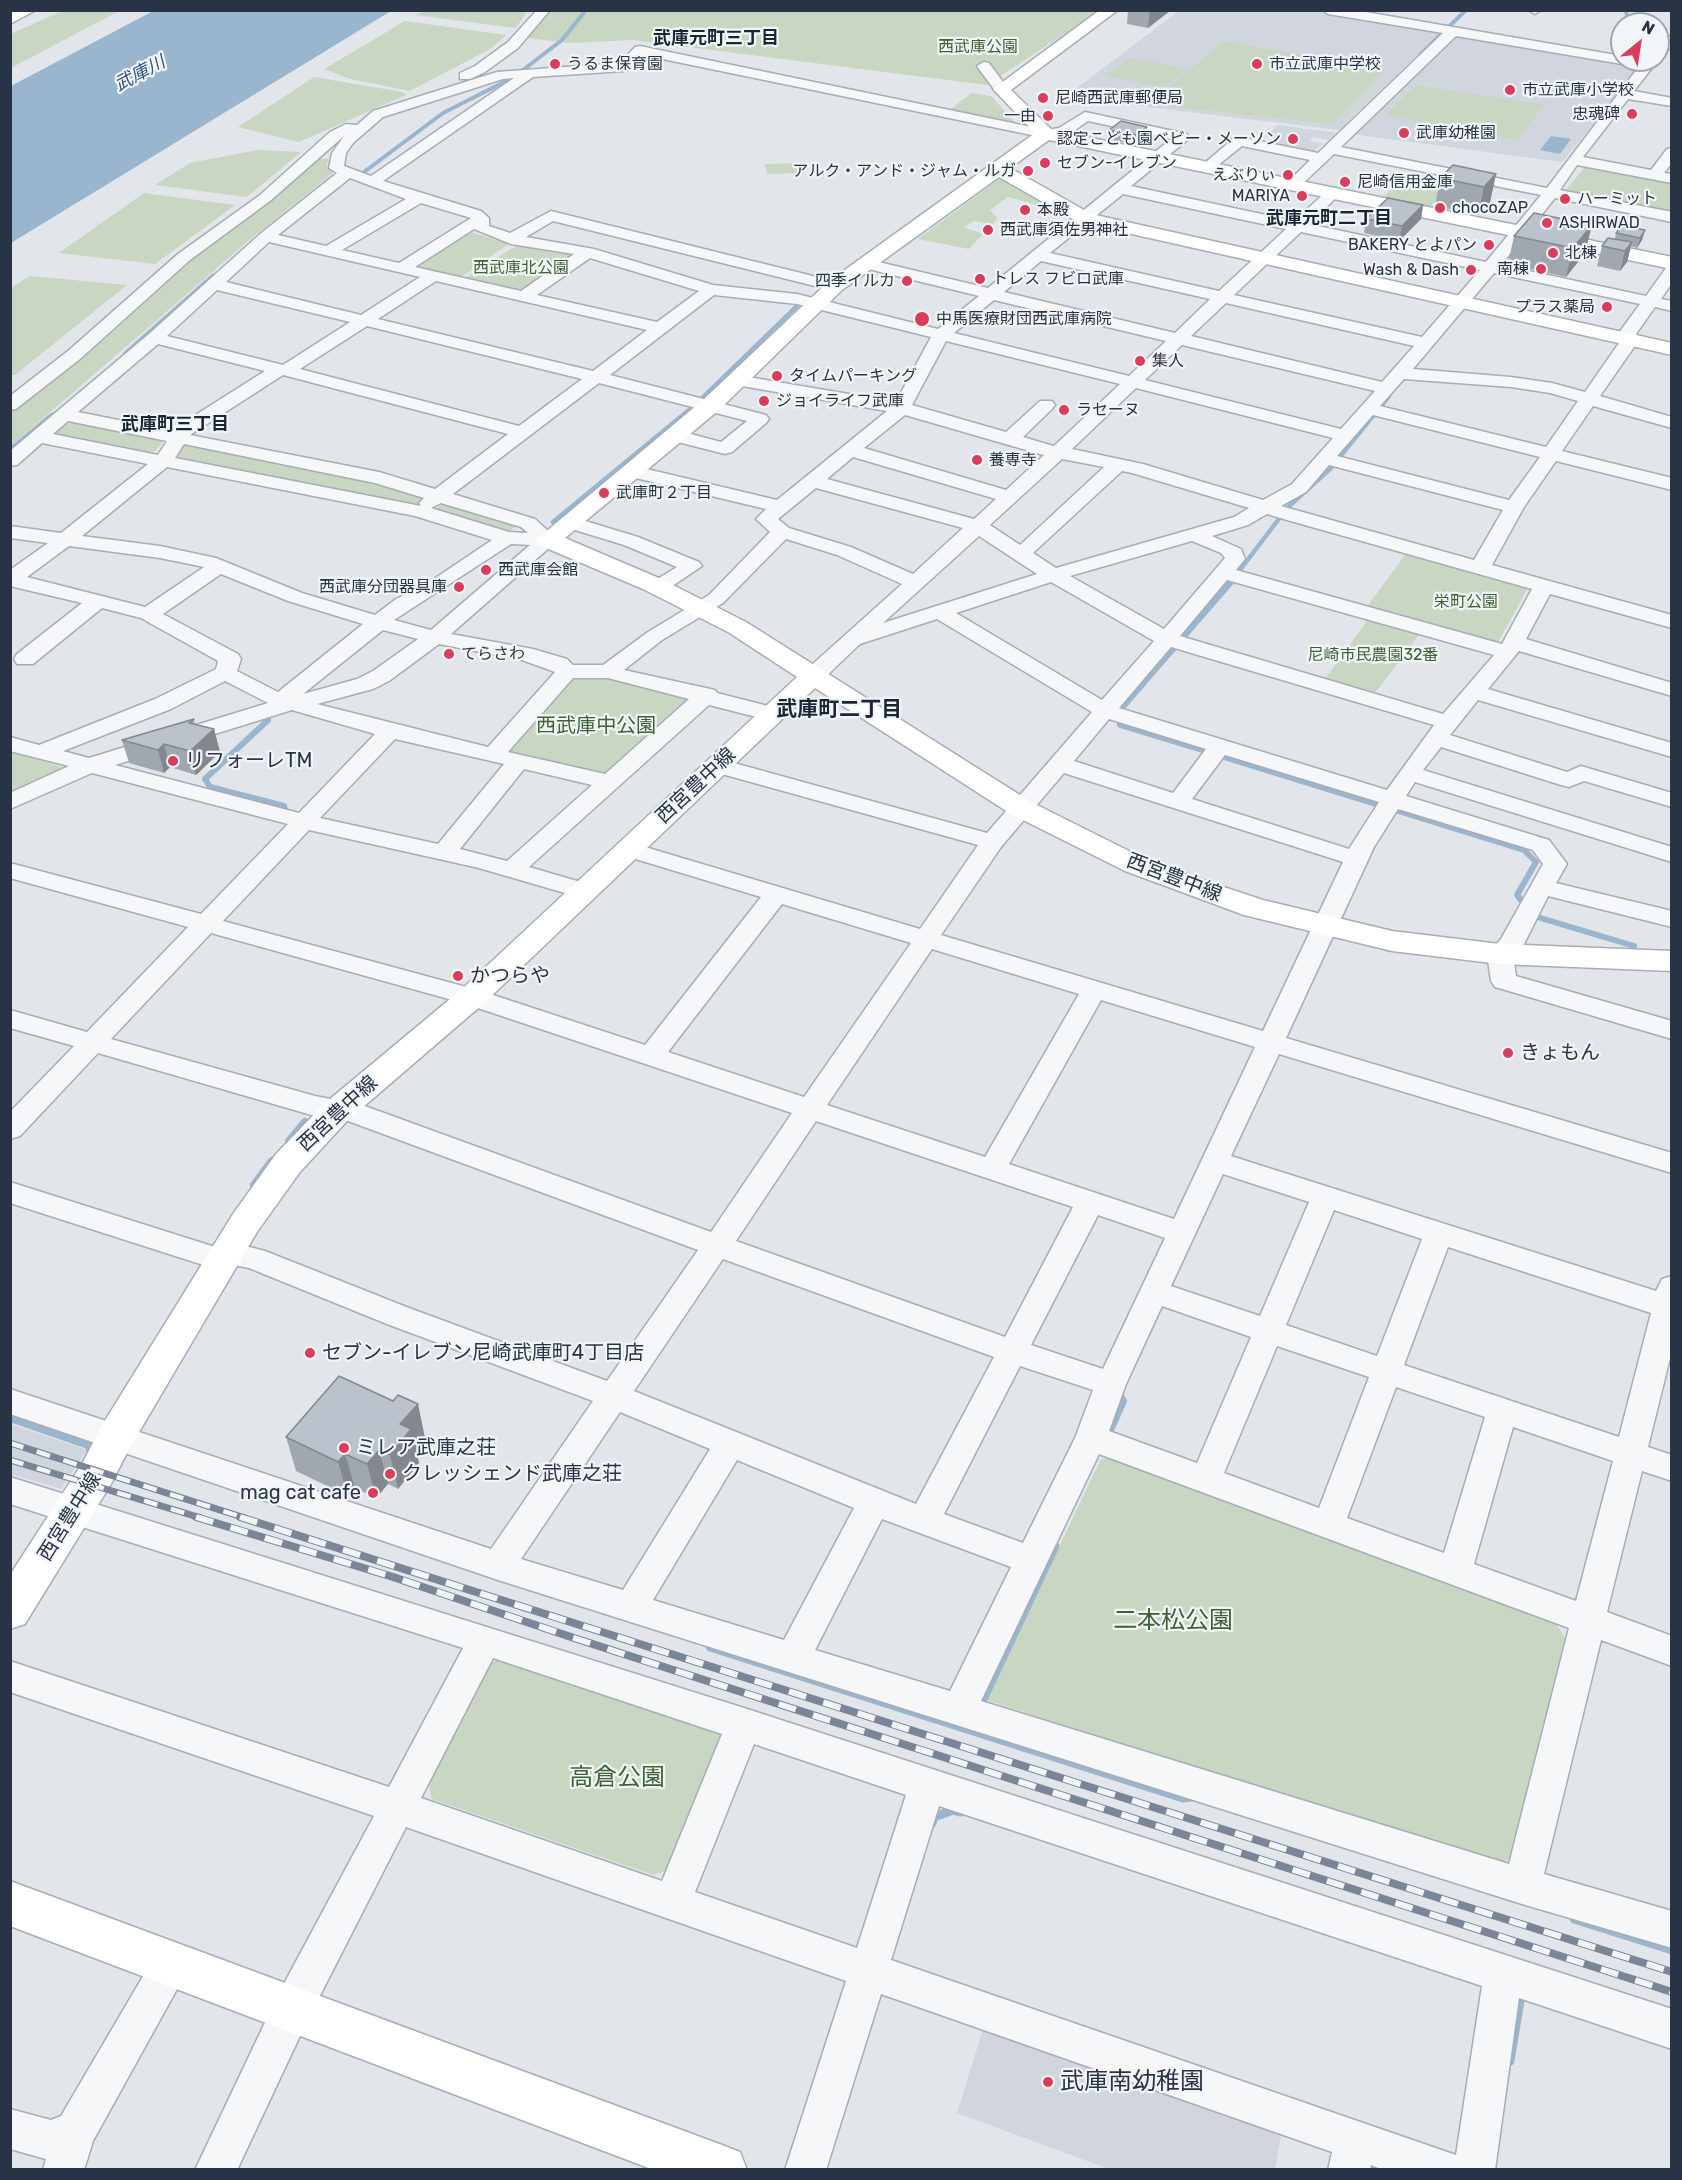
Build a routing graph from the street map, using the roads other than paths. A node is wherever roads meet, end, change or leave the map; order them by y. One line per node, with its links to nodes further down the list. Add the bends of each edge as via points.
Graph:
1 (29, 10): 6 (street)
2 (544, 10): 15 (street, via 513,45 480,69)
3 (1111, 10): 12 (street)
4 (1328, 10): 7 (street)
5 (1453, 16): 7 (street)
6 (10, 19)
7 (1446, 30): 8 (street); 18 (street)
8 (1610, 58)
9 (984, 66): 12 (street)
10 (531, 72): 15 (street, via 494,77); 16 (street, via 624,67 640,50); 26 (street)
11 (1642, 72): 13 (street)
12 (1001, 89): 16 (street)
13 (1624, 94): 14 (street); 20 (street)
14 (1671, 102)
15 (378, 114): 23 (street, via 339,153 336,168); 73 (street, via 335,135 264,198 184,257 74,355)
16 (1046, 134): 19 (street); 19 (street, via 1063,132 1085,116 1182,137); 22 (street)
17 (1671, 152): 24 (street)
18 (1327, 153): 21 (street, via 1239,141); 27 (street); 30 (street)
19 (1158, 157): 21 (street); 28 (street)
20 (1573, 160): 24 (street); 30 (street)
21 (1207, 167): 27 (street)
22 (997, 168): 34 (street); 44 (street)
23 (348, 172): 26 (street); 37 (street)
24 (1655, 176): 25 (street)
25 (1671, 178)
26 (373, 181): 31 (street)
27 (1293, 185): 29 (street)
28 (1122, 189): 34 (street); 35 (street)
29 (1333, 193): 35 (street); 36 (street)
30 (1551, 193): 32 (street); 36 (street)
31 (419, 198): 33 (street); 39 (street)
32 (1671, 217)
33 (481, 218): 38 (street, via 481,229); 45 (street)
34 (1085, 218): 41 (street); 42 (street)
35 (1300, 226): 42 (street); 46 (street)
36 (1520, 231): 43 (street); 46 (street)
37 (266, 237): 39 (street); 49 (street)
38 (511, 239): 40 (street); 50 (street, via 551,216)
39 (329, 251): 45 (street)
40 (588, 252): 51 (street); 53 (street)
41 (1037, 255): 52 (street); 54 (street)
42 (1264, 259): 54 (street); 55 (street)
43 (1671, 263)
44 (866, 264): 50 (street); 52 (street)
45 (403, 267): 48 (street)
46 (1491, 267): 55 (street); 56 (street)
47 (1671, 271): 56 (street)
48 (435, 275): 53 (street); 59 (street)
49 (213, 285): 59 (street); 62 (street)
50 (835, 286): 57 (street)
51 (711, 290): 57 (street); 60 (street)
52 (991, 293): 61 (street); 63 (street)
53 (524, 296): 60 (street)
54 (1223, 298): 63 (street); 65 (street)
55 (1462, 302): 64 (street); 65 (street)
56 (1650, 302): 58 (street); 64 (street, via 1627,334)
57 (815, 304): 61 (street); 69 (street)
58 (1671, 306)
59 (363, 321): 67 (street); 68 (street)
60 (660, 328): 68 (street)
61 (941, 334): 71 (street); 76 (street)
62 (155, 338): 67 (street); 78 (street)
63 (1180, 338): 70 (street); 71 (street)
64 (1630, 340): 66 (street); 72 (street)
65 (1424, 343): 70 (street)
66 (1671, 349)
67 (282, 371): 80 (street); 84 (street)
68 (596, 377): 74 (street); 80 (street)
69 (736, 380): 74 (street); 76 (street)
70 (1392, 380): 72 (street, via 1510,382); 77 (street)
71 (1132, 382): 82 (street); 87 (street)
72 (1589, 398): 79 (street); 88 (street)
73 (10, 405)
74 (711, 405): 81 (street); 81 (street, via 760,419 725,448)
75 (1046, 405): 85 (street)
76 (902, 408): 85 (street); 86 (street)
77 (1370, 409): 82 (street); 88 (street)
78 (66, 415): 83 (street); 84 (street)
79 (1671, 423)
80 (521, 432): 96 (street)
81 (672, 435): 93 (street)
82 (1345, 435): 89 (street)
83 (39, 437): 90 (street); 91 (street)
84 (178, 437): 91 (street); 96 (street, via 379,478)
85 (1010, 439): 87 (street)
86 (850, 450): 94 (street); 97 (street)
87 (1060, 451): 92 (street); 97 (street)
88 (1551, 452): 95 (street); 99 (street)
89 (1325, 459): 99 (street); 100 (street, via 1299,488)
90 (10, 461)
91 (163, 461): 101 (street); 107 (street)
92 (1119, 464): 100 (street); 110 (street)
93 (630, 471): 98 (street); 102 (street)
94 (813, 481): 98 (street); 103 (street)
95 (1671, 484)
96 (440, 495): 101 (street); 109 (street, via 528,523)
97 (1009, 497): 103 (street)
98 (781, 507): 105 (street, via 766,519)
99 (1514, 507): 111 (street)
100 (1267, 508): 106 (street, via 1241,521); 111 (street)
101 (419, 511): 108 (street)
102 (569, 522): 109 (street); 117 (street, via 692,566)
103 (977, 526): 110 (street); 116 (street)
104 (10, 532): 107 (street)
105 (782, 532): 116 (street, via 844,551); 120 (street, via 716,599)
106 (1193, 535): 113 (street); 114 (street, via 1234,553)
107 (68, 538): 112 (street, via 160,552); 115 (street)
108 (507, 538): 109 (street); 123 (street)
109 (548, 540): 117 (street); 125 (street)
110 (1021, 554): 113 (street)
111 (1481, 566): 118 (street)
112 (218, 567): 122 (street); 123 (street, via 295,597)
113 (1053, 575): 121 (street); 127 (street)
114 (1231, 575): 127 (street); 128 (street)
115 (11, 579): 119 (street)
116 (916, 582): 126 (street)
117 (658, 586): 120 (street)
118 (1543, 588): 124 (street); 128 (street)
119 (98, 601): 122 (street); 129 (street)
120 (701, 608): 131 (street, via 655,636); 133 (street)
121 (939, 612): 126 (street); 138 (street)
122 (148, 614): 132 (street, via 230,659)
123 (377, 622): 125 (street); 137 (street)
124 (1671, 622)
125 (435, 637): 130 (street, via 525,654 559,664); 137 (street, via 365,684)
126 (852, 640): 133 (street)
127 (1174, 641): 138 (street); 140 (street)
128 (1511, 647): 134 (street); 135 (street)
129 (15, 662)
130 (567, 671): 131 (street); 146 (street)
131 (608, 672): 136 (street)
132 (225, 673): 137 (street); 145 (street, via 163,704)
133 (814, 675): 139 (street, 西宮豊中線); 158 (street, 西宮豊中線)
134 (1671, 690)
135 (1473, 692): 140 (street); 144 (street)
136 (707, 695): 139 (street); 153 (street)
137 (286, 702): 141 (street); 149 (street)
138 (1106, 711): 143 (street); 148 (street)
139 (772, 714): 150 (street, 西宮豊中線)
140 (1442, 730): 151 (street); 152 (street)
141 (390, 731): 146 (street); 160 (street)
142 (10, 744): 145 (street)
143 (1220, 746): 154 (street); 157 (street)
144 (1671, 750)
145 (41, 752): 149 (street)
146 (493, 755): 147 (street)
147 (519, 761): 153 (street); 163 (street)
148 (1060, 764): 157 (street); 158 (street)
149 (90, 765): 156 (street); 160 (street)
150 (719, 766): 161 (street); 162 (street, 西宮豊中線)
151 (1408, 773): 154 (street); 159 (street)
152 (1569, 780): 155 (street, via 1581,773); 159 (street)
153 (609, 782): 167 (street)
154 (1391, 798): 165 (street); 170 (street, via 1541,845 1555,864)
155 (1671, 800)
156 (10, 802)
157 (1178, 802): 165 (street)
158 (1021, 808): 161 (street); 173 (street, 西宮豊中線, via 1151,872 1255,908)
159 (1534, 813): 164 (street)
160 (303, 821): 163 (street); 172 (street)
161 (992, 842): 174 (street)
162 (627, 849): 168 (street, 西宮豊中線); 169 (street)
163 (444, 853): 167 (street)
164 (1671, 855)
165 (1357, 859): 173 (street)
166 (10, 870): 172 (street)
167 (511, 870): 168 (street)
168 (582, 890): 178 (street, 西宮豊中線)
169 (777, 893): 174 (street); 183 (street)
170 (1532, 902): 171 (street); 175 (street, via 1511,944)
171 (1671, 919)
172 (206, 925): 178 (street); 182 (street)
173 (1326, 926): 175 (street, 西宮豊中線, via 1392,941); 181 (street)
174 (928, 938): 177 (street); 184 (street)
175 (1500, 954): 176 (street, 西宮豊中線); 180 (street, via 1504,981)
176 (1671, 961)
177 (1095, 989): 181 (street); 189 (street)
178 (472, 997): 183 (street); 185 (street, 西宮豊中線)
179 (10, 1019): 182 (street)
180 (1671, 1030)
181 (1269, 1042): 187 (street); 188 (street)
182 (93, 1043): 185 (street); 186 (street)
183 (650, 1057): 184 (street)
184 (810, 1108): 189 (street); 195 (street)
185 (336, 1112): 195 (street, via 352,1112); 196 (street, 西宮豊中線, via 288,1163)
186 (10, 1128)
187 (1214, 1161): 191 (street); 193 (street)
188 (1671, 1163)
189 (992, 1169): 192 (street)
190 (10, 1192): 196 (street)
191 (1325, 1197): 194 (street); 199 (street)
192 (1089, 1202): 193 (street); 200 (street)
193 (1181, 1232): 197 (street)
194 (1439, 1233): 198 (street); 201 (street)
195 (718, 1245): 200 (street); 203 (street)
196 (225, 1256): 203 (street, via 255,1259 398,1317); 206 (street, 西宮豊中線)
197 (1155, 1292): 199 (street); 202 (street)
198 (1670, 1301): 209 (street)
199 (1269, 1330): 201 (street); 211 (street)
200 (1014, 1352): 202 (street); 215 (street)
201 (1386, 1372): 205 (street); 216 (street)
202 (1111, 1384): 207 (street)
203 (614, 1396): 208 (street); 218 (street)
204 (10, 1401): 206 (street)
205 (1502, 1412): 209 (street); 219 (street)
206 (115, 1438): 214 (street, 西宮豊中線); 218 (street)
207 (1091, 1438): 211 (street); 217 (street)
208 (729, 1444): 213 (street); 220 (street)
209 (1629, 1453): 210 (street); 222 (street)
210 (1671, 1468)
211 (1205, 1482): 216 (street)
212 (10, 1490): 214 (street)
213 (874, 1502): 215 (street); 225 (street)
214 (75, 1510): 221 (street, 西宮豊中線); 223 (street)
215 (924, 1521): 217 (street)
216 (1328, 1526): 219 (street)
217 (1030, 1560): 227 (street)
218 (498, 1566): 220 (street)
219 (1455, 1573): 222 (street)
220 (631, 1607): 225 (street)
221 (10, 1611)
222 (1588, 1622): 224 (street); 231 (street)
223 (485, 1640): 228 (street); 230 (street)
224 (1671, 1651)
225 (793, 1657): 227 (street)
226 (10, 1676): 230 (street)
227 (959, 1709): 231 (street)
228 (744, 1724): 229 (street); 233 (street)
229 (928, 1784): 236 (street); 237 (street)
230 (397, 1807): 233 (street); 238 (street)
231 (1522, 1886): 234 (street)
232 (10, 1903): 235 (street)
233 (672, 1903): 236 (street)
234 (1671, 1930)
235 (173, 1962): 238 (street); 241 (street)
236 (868, 1972): 242 (street); 246 (street)
237 (1503, 1975): 239 (street); 248 (street)
238 (292, 2007): 244 (street); 245 (street)
239 (1671, 2029)
240 (10, 2128): 241 (street, via 51,2140)
241 (75, 2132): 243 (street)
242 (1352, 2154): 247 (street)
243 (63, 2169)
244 (214, 2169)
245 (722, 2169)
246 (805, 2169)
247 (1443, 2169)
248 (1474, 2169)

